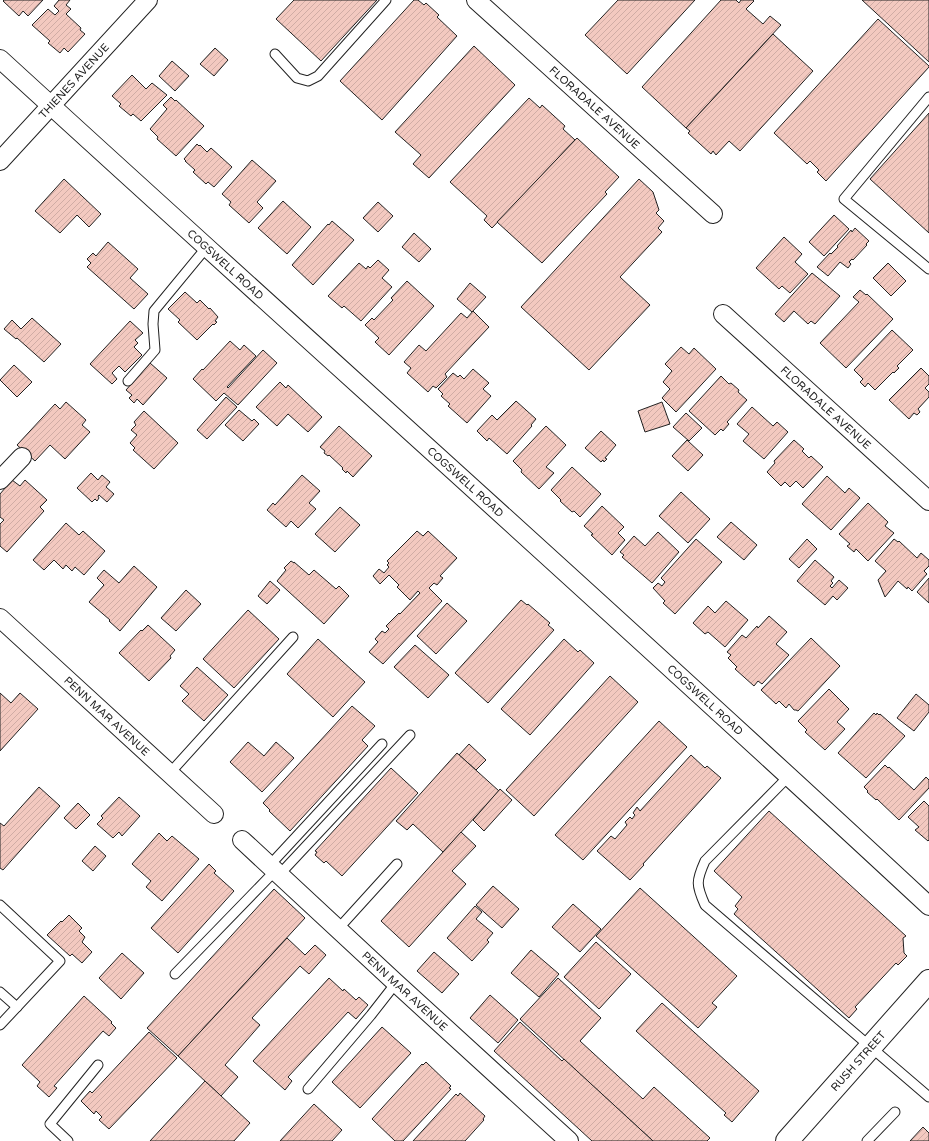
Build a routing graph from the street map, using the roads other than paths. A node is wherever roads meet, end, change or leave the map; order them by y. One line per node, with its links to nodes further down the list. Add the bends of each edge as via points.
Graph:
1 (148, 0): 7 (street, THIENES AVENUE)
2 (386, 0): 4 (lane, via 318,76 308,81 297,78)
3 (476, 0): 9 (street, FLORADALE AVENUE)
4 (275, 54)
5 (0, 59): 7 (street, COGSWELL ROAD)
6 (929, 97): 11 (lane, via 844,199)
7 (51, 105): 8 (street, THIENES AVENUE); 10 (street, COGSWELL ROAD)
8 (0, 161)
9 (713, 214)
10 (206, 248): 13 (lane, via 154,311 155,350); 22 (street, COGSWELL ROAD)
11 (929, 269)
12 (724, 314): 16 (street, FLORADALE AVENUE)
13 (128, 381)
14 (22, 457): 15 (street)
15 (0, 480)
16 (929, 501)
17 (0, 618): 21 (street, PENN MAR AVENUE)
18 (293, 637): 21 (lane)
19 (410, 735): 26 (lane)
20 (382, 744): 26 (lane)
21 (169, 774): 23 (street, PENN MAR AVENUE)
22 (789, 776): 28 (street, COGSWELL ROAD); 36 (lane, via 705,861 698,876 699,891 705,905)
23 (214, 814)
24 (242, 840): 26 (street, PENN MAR AVENUE)
25 (397, 864): 29 (lane)
26 (275, 870): 29 (street, PENN MAR AVENUE); 30 (lane)
27 (0, 905): 34 (lane, via 60,961)
28 (929, 906)
29 (338, 929): 32 (street, PENN MAR AVENUE)
30 (175, 974)
31 (929, 981): 36 (street, RUSH STREET)
32 (396, 983): 38 (lane); 42 (street, PENN MAR AVENUE)
33 (0, 992): 34 (lane)
34 (17, 1007): 35 (lane)
35 (0, 1025)
36 (871, 1047): 39 (lane); 43 (street, RUSH STREET)
37 (98, 1065): 41 (lane, via 50,1124)
38 (308, 1090)
39 (929, 1097)
40 (895, 1112): 44 (lane)
41 (68, 1141)
42 (570, 1141)
43 (787, 1141)
44 (867, 1141)

